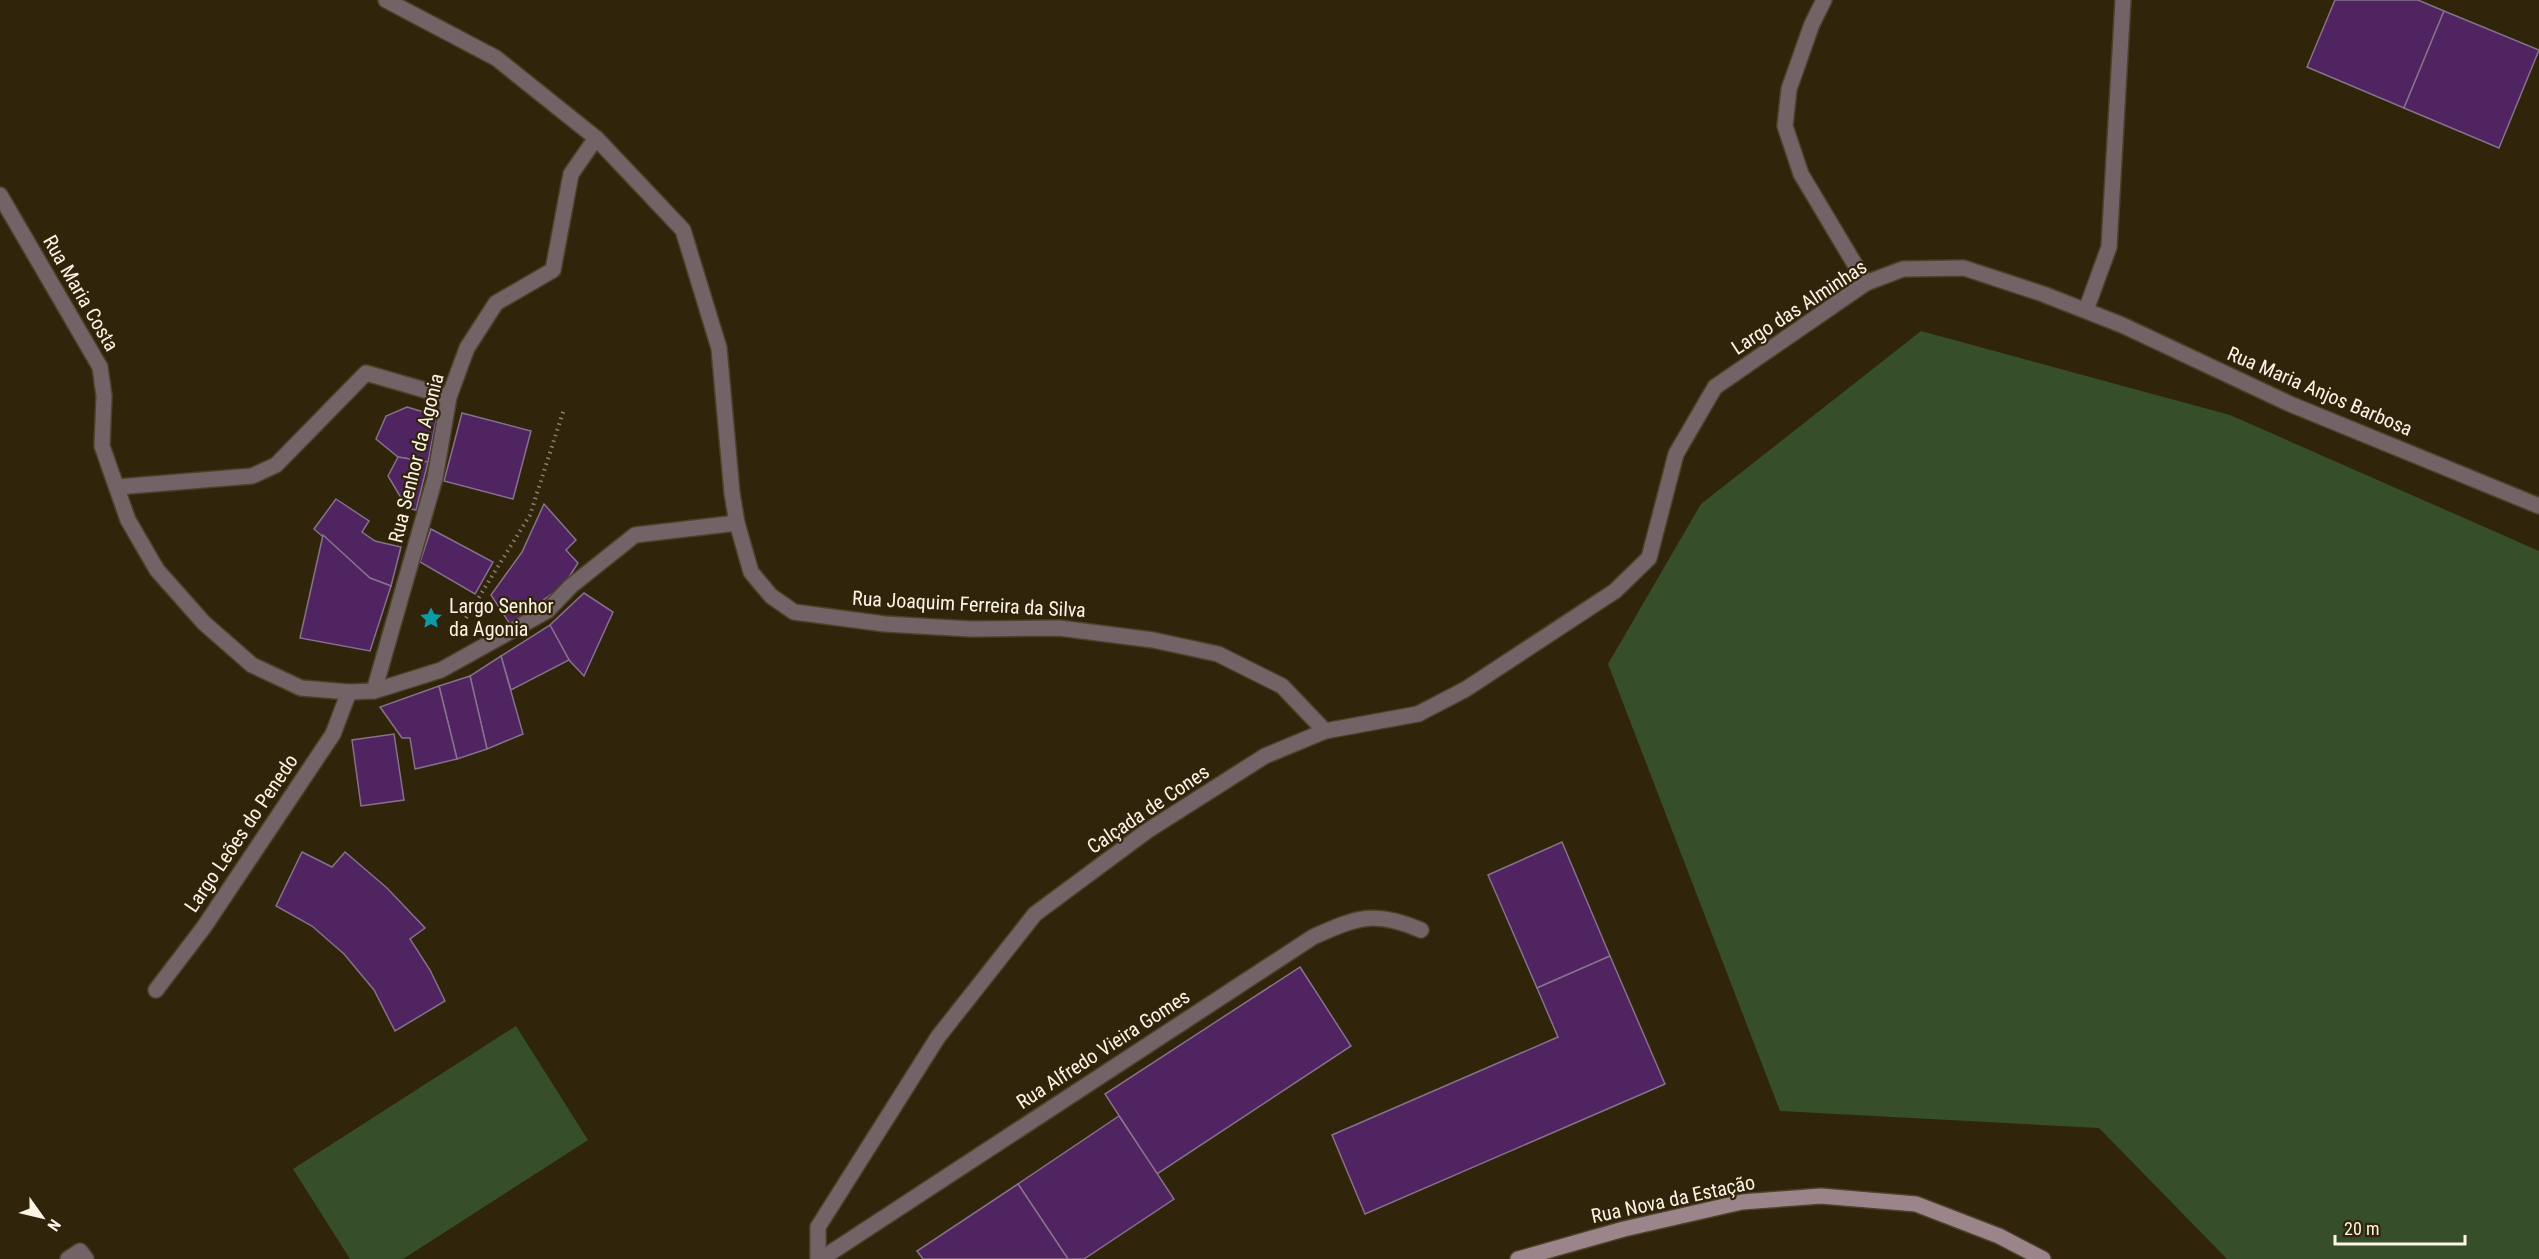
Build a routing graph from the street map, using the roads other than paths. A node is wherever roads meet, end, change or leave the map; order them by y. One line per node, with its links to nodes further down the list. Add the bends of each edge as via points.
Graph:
1 (386, 0): 4 (street, Rua Joaquim Ferreira da Silva, via 496,58)
2 (1824, 0): 6 (street, via 1789,89 1785,126 1801,174)
3 (2123, 0): 7 (street, via 2109,247)
4 (596, 138): 8 (street, Rua Senhor da Agonia, via 571,174 553,270 496,303 467,348); 11 (street, Rua Joaquim Ferreira da Silva, via 683,230 719,348)
5 (0, 195): 9 (street, Rua Maria Costa, via 100,367 104,396 102,446)
6 (1866, 283): 7 (street, Largo das Alminhas, via 1903,269 1964,268); 12 (street, Largo das Alminhas, via 1715,387 1676,454)
7 (2086, 310): 10 (street, Rua Maria Anjos Barbosa, via 2290,404)
8 (449, 397): 9 (street, via 366,373 276,465 252,476); 13 (street, Rua Senhor da Agonia, via 435,478)
9 (117, 487): 14 (street, Rua Maria Costa, via 128,520 158,570 204,623 252,665 301,688)
10 (2539, 506)
11 (737, 523): 13 (street, Rua Maria Costa, via 635,535 547,610 512,632 441,670); 15 (street, Rua Joaquim Ferreira da Silva, via 751,572 771,596 794,612 885,624 971,629 1059,628 1153,640 1218,654 1282,686)
12 (1649, 558): 15 (street, Calçada de Cones, via 1614,591 1466,689 1418,714)
13 (374, 691): 14 (street, Rua Maria Costa)
14 (349, 692): 17 (street, Largo Leões do Penedo, via 333,734 204,927)
15 (1325, 731): 20 (street, Calçada de Cones, via 1265,756 1147,831 1035,914 938,1037 818,1227)
16 (1421, 930): 20 (street, Rua Alfredo Vieira Gomes, via 1377,916 1349,921 1313,938)
17 (156, 990)
18 (68, 1259): 19 (street, via 80,1251)
19 (86, 1259)
20 (820, 1259)
21 (1518, 1259): 22 (street, Rua Nova da Estação, via 1742,1202 1821,1196 1916,1204 1999,1236)
22 (2043, 1259)

